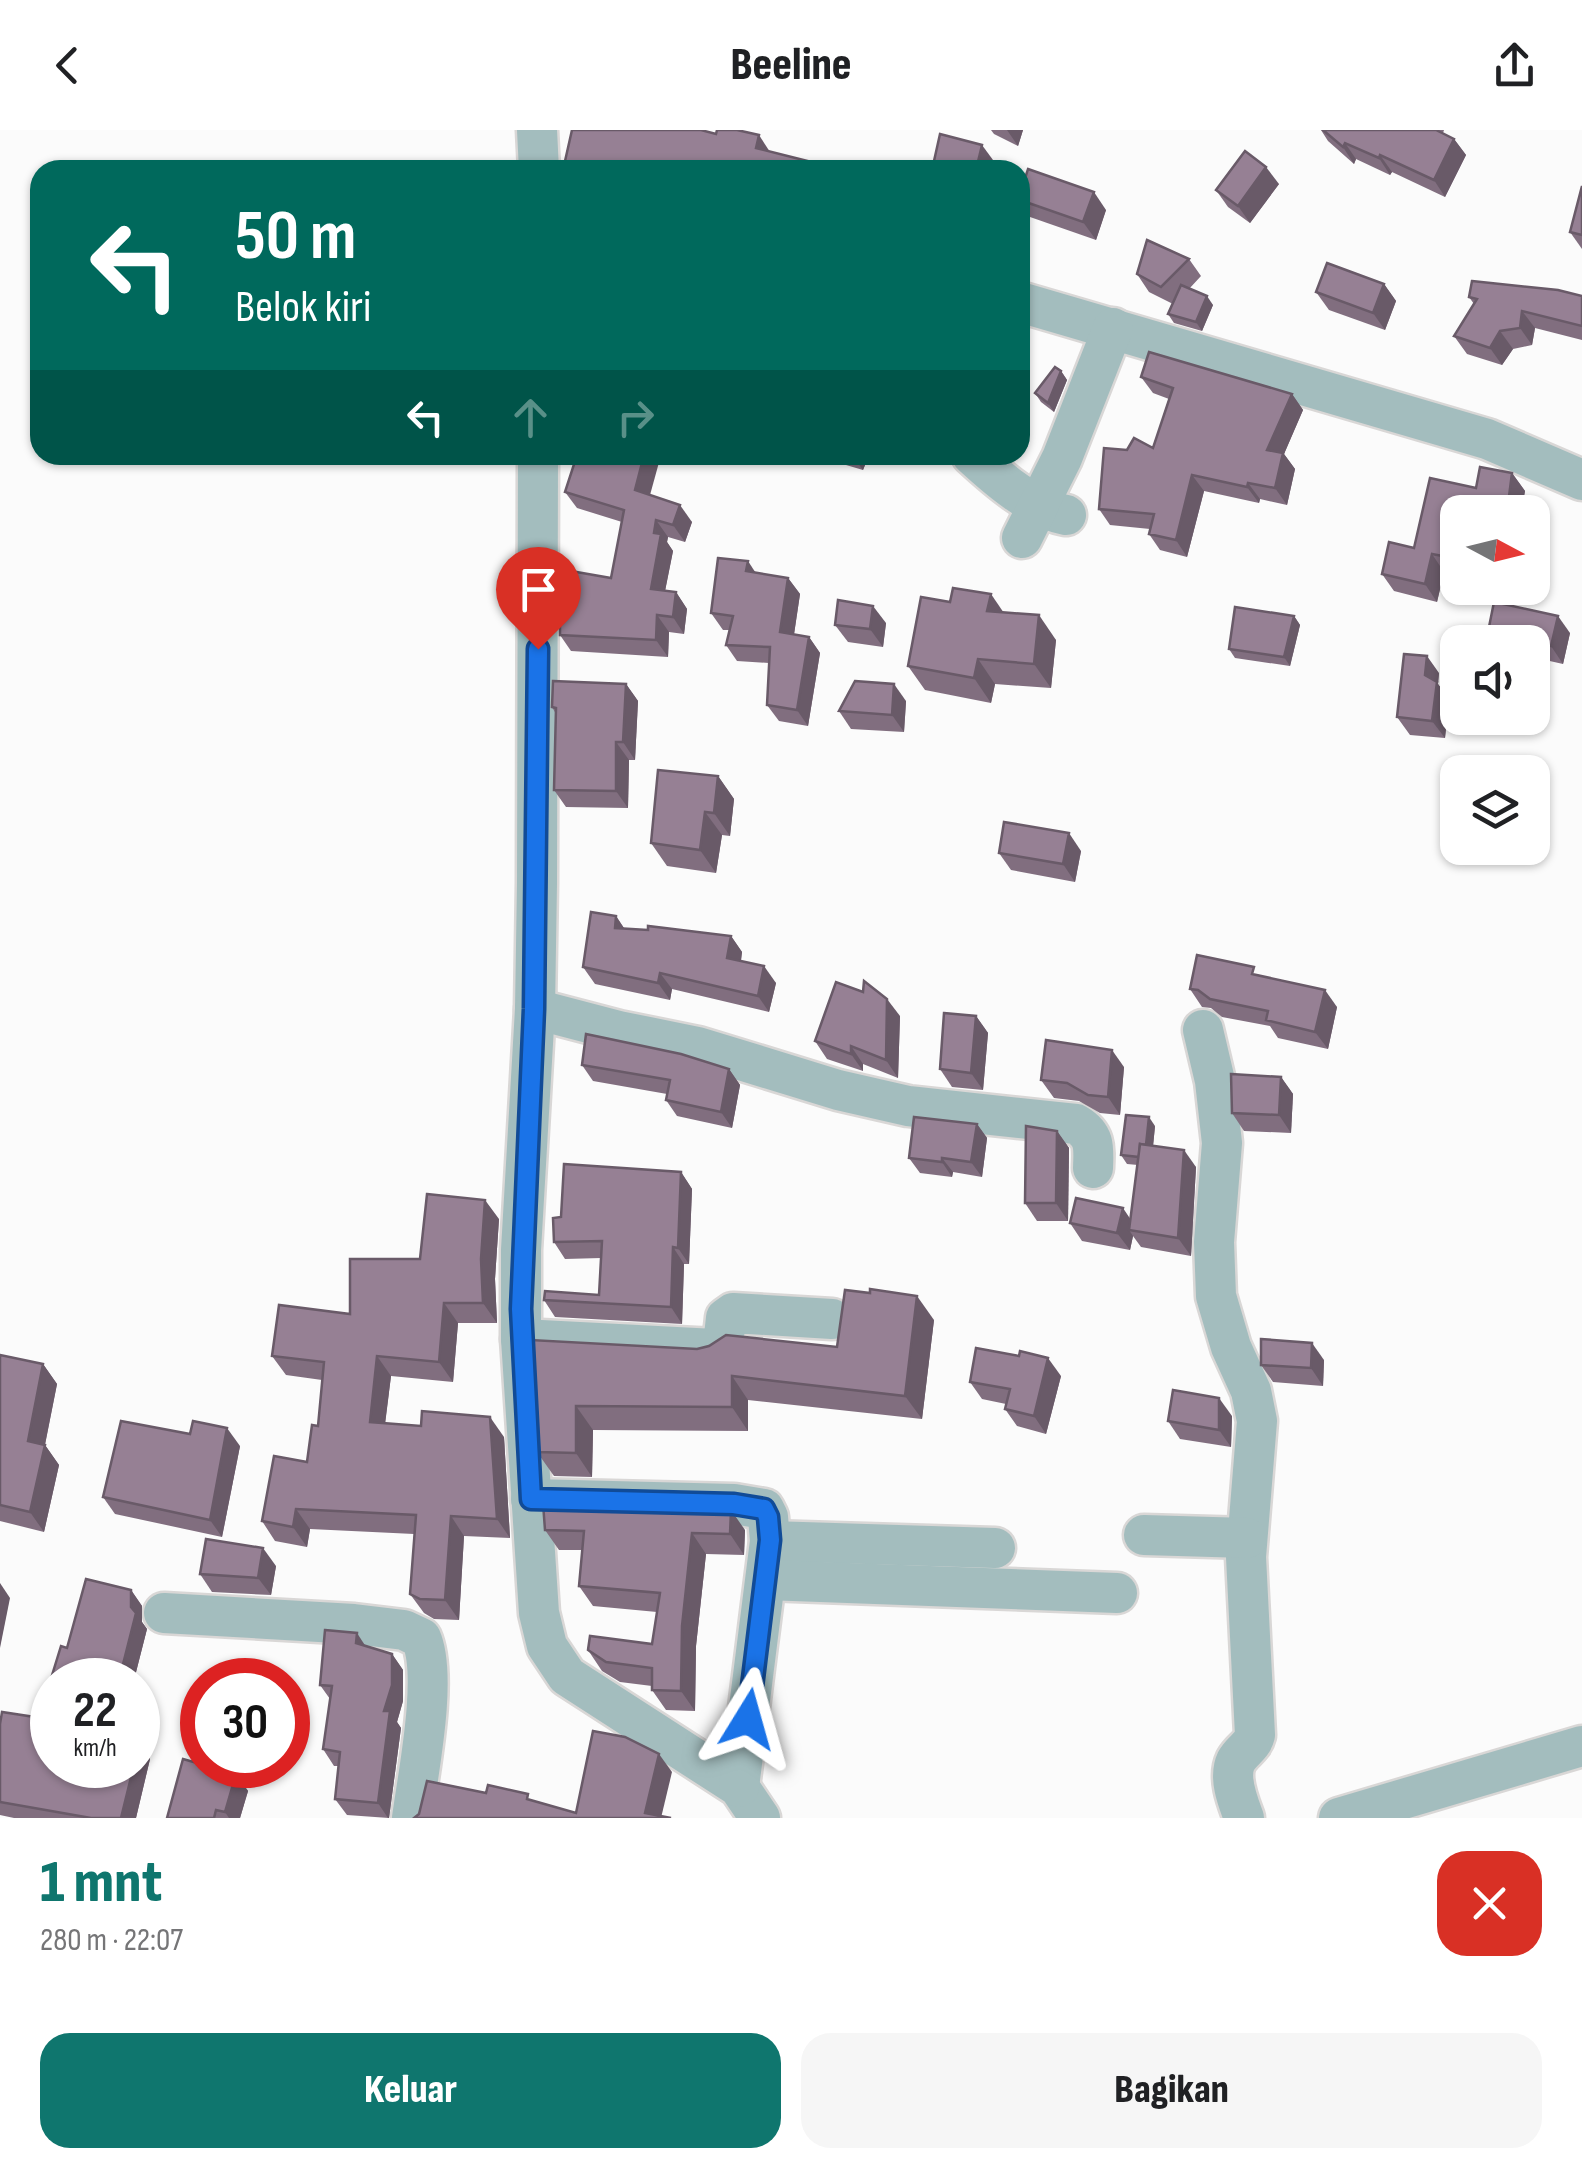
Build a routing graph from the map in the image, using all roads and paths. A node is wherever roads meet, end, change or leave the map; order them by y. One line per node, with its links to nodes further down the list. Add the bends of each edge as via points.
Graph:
1 (537, 130): 2 (street)
2 (538, 160)
3 (1030, 305): 4 (street)
4 (1113, 328): 6 (street, via 1043,519); 7 (street, via 1487,439)
5 (538, 465): 8 (street)
6 (984, 465)
7 (1582, 480)
8 (534, 1009): 10 (street, via 908,1106 1076,1124 1094,1142); 12 (street)
9 (1203, 1030): 15 (street, via 1222,1144 1216,1296 1257,1421)
10 (1093, 1168)
11 (832, 1319): 12 (street, via 733,1313 716,1349)
12 (521, 1339): 13 (street)
13 (531, 1499): 16 (street, via 752,1506 764,1509); 23 (street, via 539,1613 554,1660 567,1676 695,1756)
14 (1144, 1535): 15 (street)
15 (1247, 1538): 25 (street, via 1256,1724 1252,1744 1234,1769)
16 (770, 1540): 17 (street); 18 (street)
17 (995, 1548)
18 (766, 1580): 19 (street); 23 (street)
19 (1116, 1593)
20 (164, 1613): 24 (street, via 354,1624 421,1638 427,1678)
21 (1582, 1746): 22 (street)
22 (1461, 1802): 26 (street)
23 (749, 1803)
24 (412, 1818)
25 (1244, 1818)
26 (1339, 1818)

